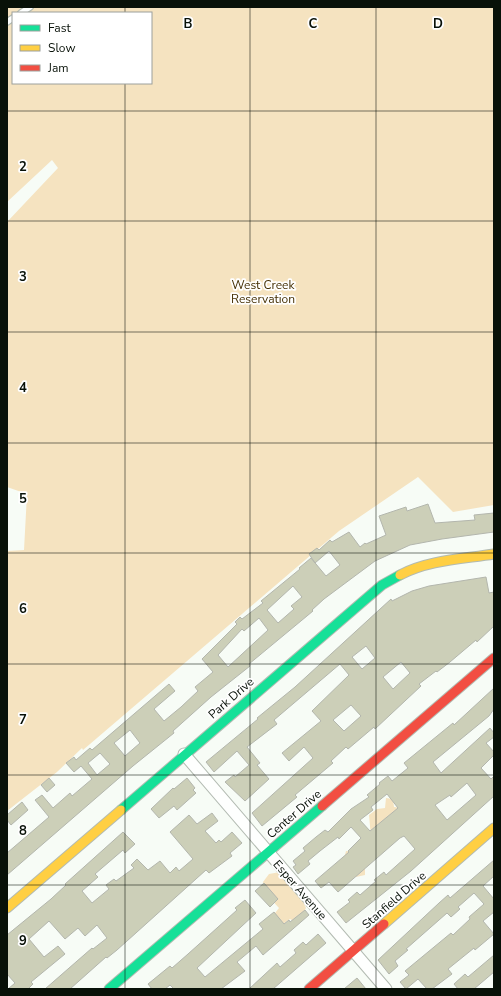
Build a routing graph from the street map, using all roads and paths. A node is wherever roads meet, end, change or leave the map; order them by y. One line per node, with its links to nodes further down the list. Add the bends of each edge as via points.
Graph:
1 (494, 554): 3 (street, Park Drive, via 431,564 410,570 382,585)
2 (494, 658): 5 (street, Center Drive)
3 (184, 754): 5 (street, Esper Avenue); 6 (street, Park Drive)
4 (494, 828): 7 (street, Stanfield Drive)
5 (267, 852): 7 (street, Esper Avenue); 8 (street, Center Drive)
6 (7, 908)
7 (353, 951): 9 (street, Stanfield Drive); 10 (street, Esper Avenue)
8 (109, 989)
9 (309, 989)
10 (386, 989)

